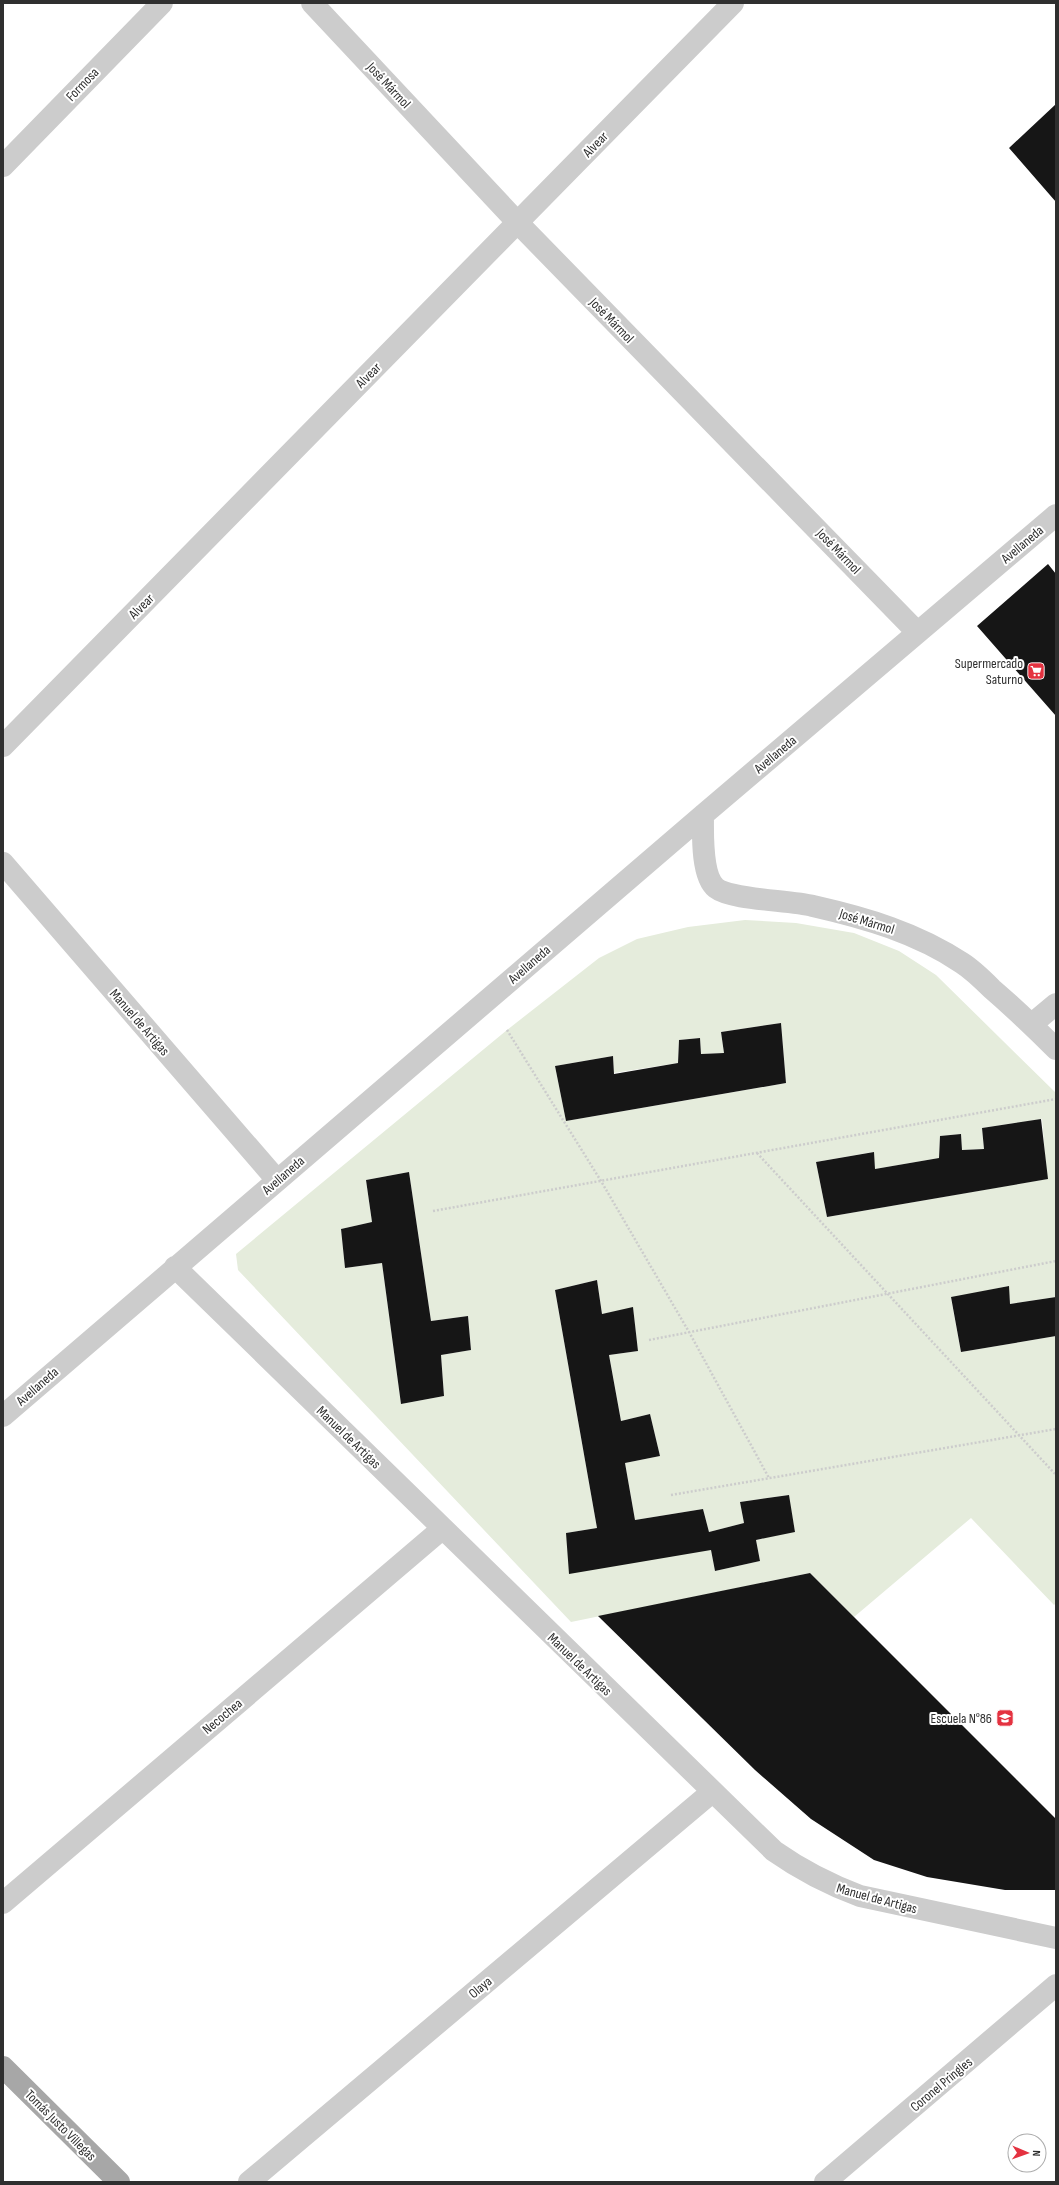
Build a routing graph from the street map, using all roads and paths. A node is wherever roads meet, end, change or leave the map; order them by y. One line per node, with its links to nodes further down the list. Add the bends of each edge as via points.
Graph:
1 (162, 3): 4 (street, Formosa)
2 (312, 3): 5 (street, José Mármol)
3 (733, 3): 5 (street, Alvear)
4 (3, 166)
5 (518, 223): 7 (street, José Mármol); 8 (street, Alvear)
6 (1056, 515): 7 (street, Avellaneda)
7 (917, 632): 9 (street, Avellaneda)
8 (3, 746)
9 (703, 815): 12 (street, José Mármol, via 705,865 714,887 724,893 796,902 892,927 964,964); 17 (street, Avellaneda)
10 (3, 863): 17 (street, Manuel de Artigas)
11 (1056, 1004): 12 (street)
12 (1032, 1024): 14 (street, José Mármol)
13 (507, 1030): 18 (path)
14 (1056, 1049)
15 (1056, 1099): 16 (path)
16 (756, 1153): 18 (path); 22 (path)
17 (277, 1180): 21 (street, Avellaneda)
18 (601, 1181): 19 (path); 23 (path)
19 (433, 1211)
20 (1056, 1261): 22 (path)
21 (175, 1267): 25 (street, Avellaneda); 31 (street, Manuel de Artigas)
22 (887, 1294): 23 (path); 27 (path)
23 (689, 1332): 24 (path); 29 (path)
24 (649, 1340)
25 (3, 1416)
26 (1056, 1429): 27 (path)
27 (1019, 1435): 28 (path); 29 (path)
28 (1056, 1475)
29 (769, 1478): 30 (path)
30 (671, 1494)
31 (442, 1529): 32 (street, Manuel de Artigas); 33 (street, Necochea)
32 (712, 1792): 34 (street, Manuel de Artigas, via 774,1851 797,1868 831,1885 860,1896); 38 (street, Olaya)
33 (3, 1903)
34 (1056, 1938)
35 (1056, 1985): 39 (street, Coronel Pringles)
36 (3, 2067): 37 (main road, Tomás Justo Villegas)
37 (119, 2182)
38 (249, 2182)
39 (825, 2182)

